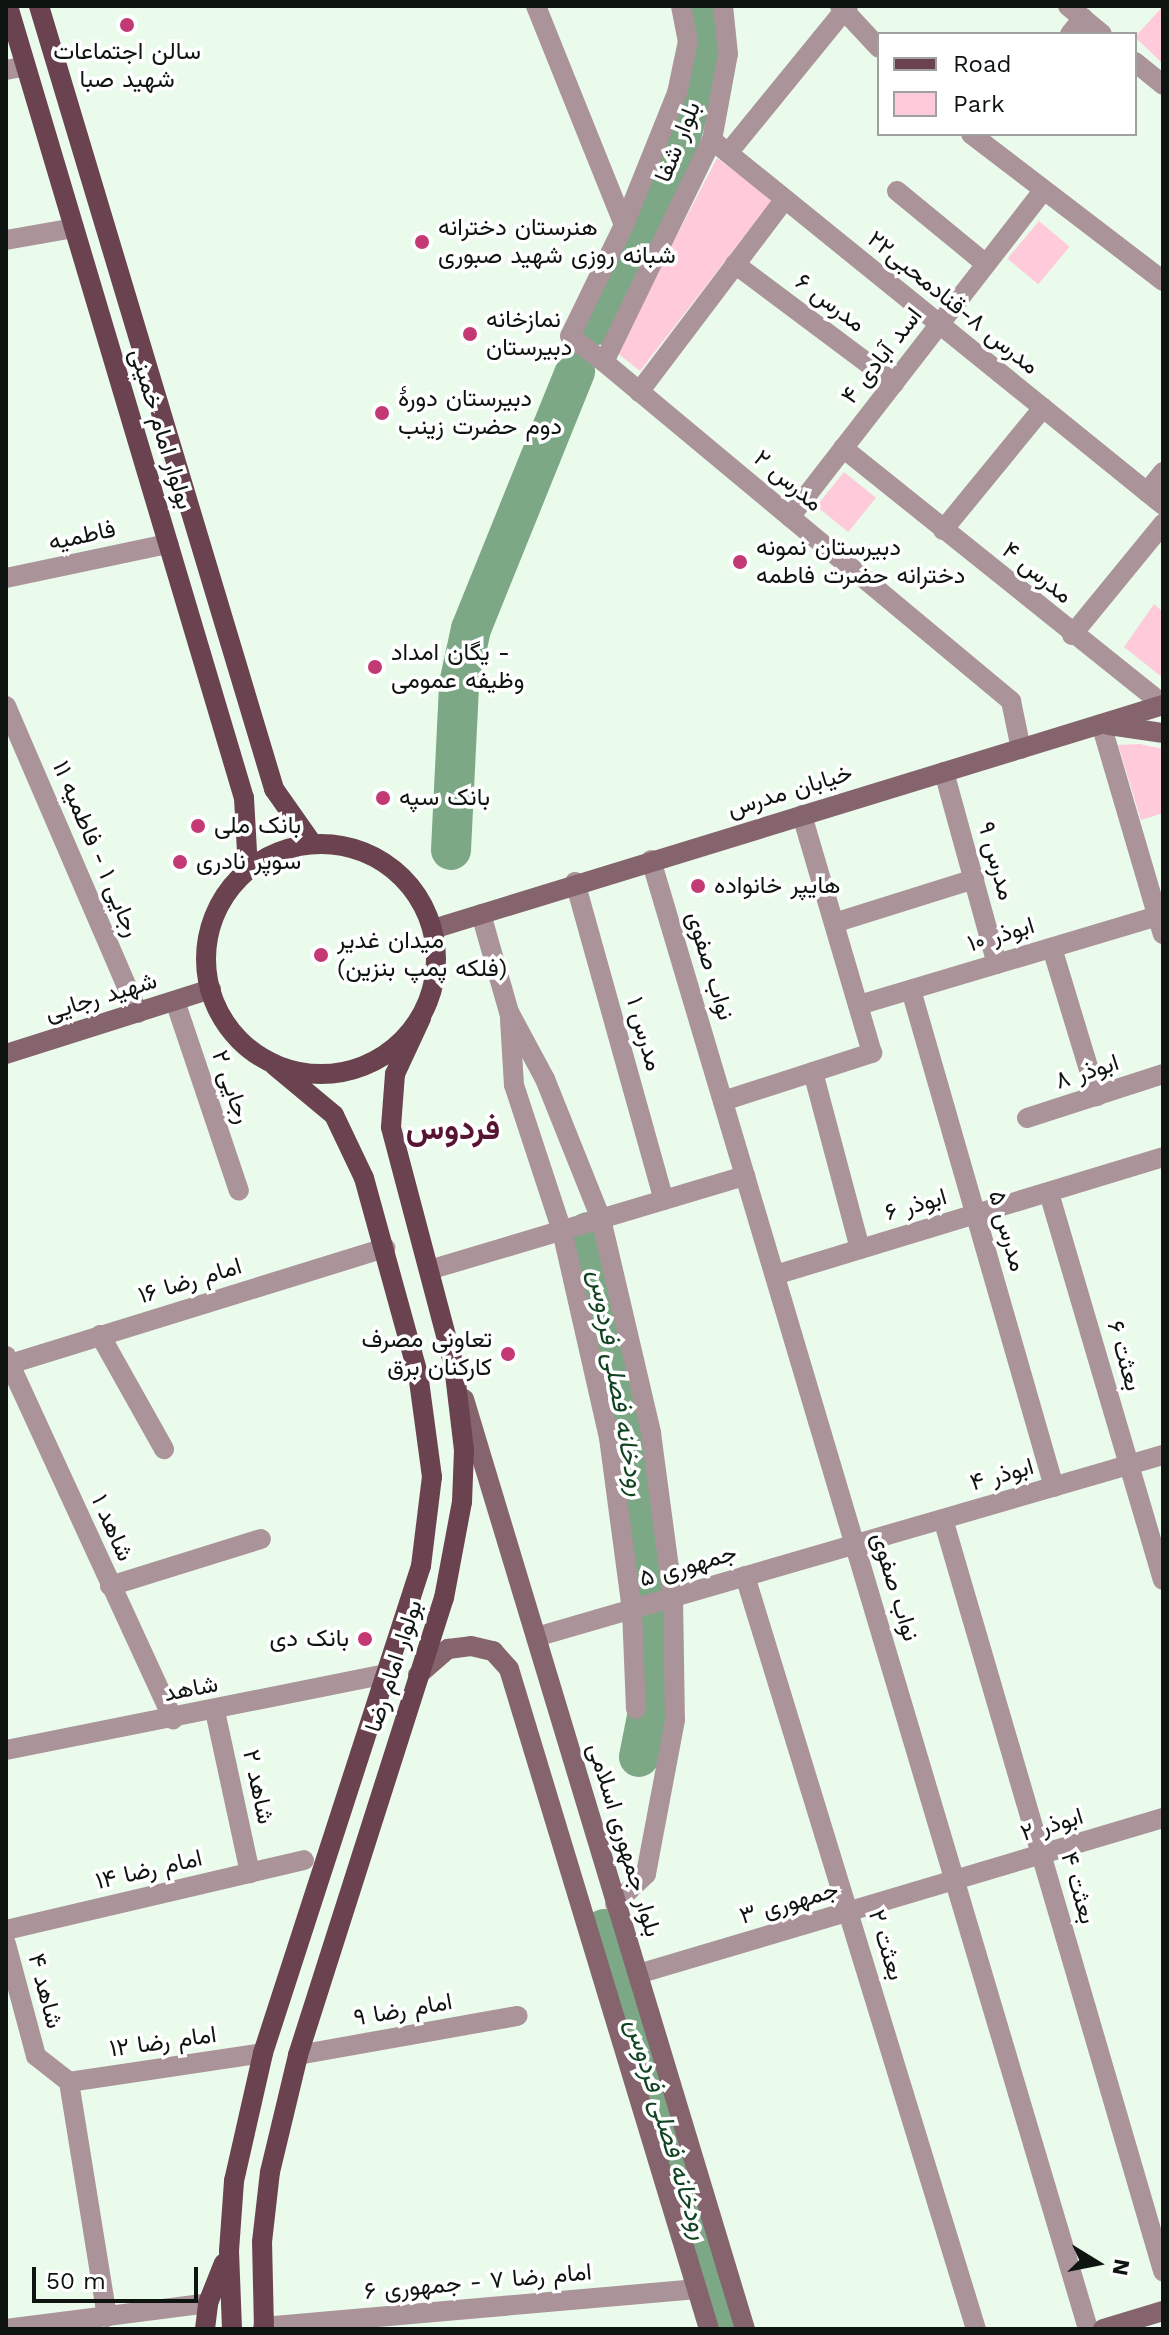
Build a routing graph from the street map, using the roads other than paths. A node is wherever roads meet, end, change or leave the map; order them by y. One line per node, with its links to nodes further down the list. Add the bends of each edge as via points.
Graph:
1 (8, 6): 11 (main road, بولوار امام خمینی)
2 (39, 6): 45 (main road, بولوار امام خمینی, via 274,789)
3 (536, 6): 18 (street)
4 (681, 6): 18 (street, بلوار شفا, via 688,41 677,93)
5 (723, 6): 14 (street, بلوار شفا, via 728,54)
6 (844, 8): 9 (street); 14 (street)
7 (1073, 19): 8 (street)
8 (1098, 32)
9 (877, 46)
10 (1137, 64): 12 (street)
11 (16, 68): 19 (main road, بولوار امام خمینی)
12 (1162, 83)
13 (982, 137): 15 (street)
14 (720, 146): 17 (street, مدرس ۸-قنادمحبی۲۲); 25 (street, بلوار شفا)
15 (1044, 190): 22 (street, اسد آبادی ۴); 23 (street)
16 (897, 191): 22 (street)
17 (784, 200): 21 (street); 24 (street, مدرس ۸-قنادمحبی۲۲)
18 (624, 225): 25 (street, بلوار شفا, via 570,336)
19 (74, 228): 20 (street); 35 (main road, بولوار امام خمینی)
20 (6, 240)
21 (735, 264): 26 (street, مدرس ۶); 27 (street)
22 (986, 264): 24 (street, اسد آبادی ۴)
23 (1163, 281)
24 (939, 325): 26 (street, اسد آبادی ۴); 28 (street, مدرس ۸-قنادمحبی۲۲)
25 (604, 362): 27 (street, مدرس ۲)
26 (894, 383): 29 (street, اسد آبادی ۴)
27 (639, 392): 32 (street, مدرس ۲)
28 (1043, 408): 31 (street, مدرس ۸-قنادمحبی۲۲); 34 (street)
29 (843, 448): 32 (street, اسد آبادی ۴); 34 (street, مدرس ۴)
30 (1163, 472): 31 (street)
31 (1155, 498)
32 (790, 517): 42 (street, مدرس ۲, via 1011,701)
33 (1163, 524): 37 (street)
34 (943, 530): 37 (street, مدرس ۴)
35 (168, 544): 36 (street, فاطمیه); 47 (main road, بولوار امام خمینی, via 244,798)
36 (6, 578)
37 (1072, 635): 38 (street, مدرس ۴)
38 (1163, 705): 40 (main road, خیابان مدرس)
39 (6, 706): 61 (street, رجایی ۱ - فاطمیه ۱۱)
40 (1101, 724): 41 (main road); 42 (main road, خیابان مدرس); 52 (street)
41 (1163, 733)
42 (1021, 749): 43 (main road, خیابان مدرس)
43 (944, 772): 44 (main road, خیابان مدرس); 48 (street, مدرس ۹)
44 (802, 815): 46 (main road, خیابان مدرس); 51 (street)
45 (312, 843): 47 (main road, via 278,851); 53 (main road, via 352,847 388,864 416,893)
46 (651, 860): 49 (main road, خیابان مدرس); 68 (street, نواب صفوی)
47 (248, 869): 56 (main road, via 226,893 211,923 205,955)
48 (974, 879): 51 (street); 55 (street, مدرس ۹)
49 (575, 882): 50 (main road, خیابان مدرس); 74 (street, مدرس ۱)
50 (481, 914): 53 (main road, خیابان مدرس); 60 (street)
51 (834, 923): 59 (street)
52 (1160, 925): 54 (street, ابوذر ۱۰)
53 (433, 929): 62 (main road, via 437,960)
54 (1052, 948): 55 (street, ابوذر ۱۰); 67 (street)
55 (997, 964): 57 (street, ابوذر ۱۰)
56 (211, 989): 58 (main road, شهید رجایی); 64 (main road, via 223,1020)
57 (911, 990): 59 (street, ابوذر ۱۰); 75 (street, مدرس ۵)
58 (175, 1001): 61 (main road, شهید رجایی); 72 (street, رجایی ۲)
59 (859, 1005): 65 (street, via 872,1053)
60 (509, 1012): 76 (street, via 545,1079); 77 (street, via 514,1085)
61 (138, 1013): 63 (main road, شهید رجایی)
62 (421, 1018): 64 (main road, via 400,1044 351,1070 307,1075); 80 (main road, بولوار امام رضا, via 395,1074 390,1098 398,1168)
63 (6, 1054)
64 (275, 1066): 78 (main road, بولوار امام رضا, via 313,1093 350,1141)
65 (813, 1072): 68 (street); 79 (street)
66 (1163, 1074): 67 (street, ابوذر ۸)
67 (1097, 1096): 69 (street, ابوذر ۸)
68 (723, 1101): 71 (street, نواب صفوی)
69 (1027, 1118)
70 (1163, 1157): 73 (street, ابوذر ۶)
71 (745, 1176): 74 (street); 81 (street, نواب صفوی)
72 (239, 1191)
73 (1049, 1193): 75 (street, ابوذر ۶); 88 (street, بعثت ۶)
74 (664, 1200): 76 (street)
75 (975, 1215): 79 (street, ابوذر ۶); 89 (street, مدرس ۵)
76 (601, 1219): 77 (street); 96 (street, via 651,1433)
77 (562, 1231): 80 (street); 97 (street, via 609,1438)
78 (385, 1248): 82 (street, امام رضا ۱۶); 99 (main road, بولوار امام رضا, via 418,1374 432,1477 421,1566)
79 (860, 1249): 81 (street, ابوذر ۶)
80 (429, 1270): 84 (main road, بولوار امام رضا)
81 (775, 1275): 92 (street, نواب صفوی)
82 (100, 1335): 83 (street, امام رضا ۱۶); 86 (street)
83 (8, 1360): 85 (street, شاهد ۱)
84 (454, 1366): 98 (main road, بلوار جمهوری اسلامی); 100 (main road, بولوار امام رضا, via 464,1450 462,1502 444,1598)
85 (12, 1385): 95 (street, شاهد ۱)
86 (164, 1449)
87 (1163, 1455): 88 (street, ابوذر ۴)
88 (1128, 1465): 89 (street, ابوذر ۴); 94 (street, بعثت ۶)
89 (1054, 1487): 90 (street, ابوذر ۴)
90 (943, 1519): 92 (street, ابوذر ۴); 106 (street, بعثت ۴)
91 (261, 1539): 95 (street)
92 (855, 1544): 93 (street, جمهوری ۵); 109 (street, نواب صفوی)
93 (745, 1576): 96 (street, جمهوری ۵); 111 (street, بعثت ۲)
94 (1163, 1580)
95 (110, 1586): 103 (street, شاهد ۱)
96 (673, 1597): 97 (street, جمهوری ۵); 110 (street, via 675,1720 665,1796 646,1874)
97 (632, 1610): 98 (street, جمهوری ۵); 101 (street)
98 (536, 1637): 110 (main road, بلوار جمهوری اسلامی)
99 (385, 1674): 102 (street, شاهد); 118 (main road, بولوار امام رضا)
100 (418, 1675): 112 (main road, via 448,1649 471,1646 493,1651 509,1669); 119 (main road, بولوار امام رضا)
101 (636, 1709)
102 (215, 1711): 103 (street, شاهد); 108 (street, شاهد ۲)
103 (173, 1719): 104 (street, شاهد)
104 (6, 1750)
105 (1163, 1818): 106 (street, ابوذر ۲)
106 (1042, 1856): 109 (street, ابوذر ۲); 122 (street, بعثت ۴)
107 (304, 1860): 108 (street, امام رضا ۱۴)
108 (250, 1873): 113 (street, امام رضا ۱۴)
109 (955, 1882): 111 (street, جمهوری ۳); 134 (street, نواب صفوی)
110 (615, 1904): 112 (main road); 115 (main road, بلوار جمهوری اسلامی)
111 (849, 1913): 115 (street, جمهوری ۳); 133 (street, بعثت ۲)
112 (584, 1915): 123 (main road)
113 (6, 1930)
114 (6, 1944): 116 (street, شاهد ۴)
115 (638, 1974): 132 (main road, بلوار جمهوری اسلامی)
116 (12, 1992): 120 (street, شاهد ۴, via 36,2056)
117 (518, 2016): 119 (street, امام رضا ۹)
118 (263, 2053): 120 (street, امام رضا ۱۲); 121 (main road, بولوار امام رضا, via 234,2181)
119 (298, 2055): 127 (main road, بولوار امام رضا, via 270,2172 262,2242)
120 (69, 2082): 126 (street)
121 (229, 2251): 124 (main road); 130 (main road, بولوار امام رضا)
122 (1163, 2271)
123 (697, 2289): 127 (street, امام رضا ۷ - جمهوری ۶); 131 (main road)
124 (208, 2303): 126 (street); 129 (main road)
125 (1163, 2311): 135 (main road)
126 (107, 2317): 128 (street)
127 (264, 2328)
128 (6, 2329)
129 (205, 2329)
130 (232, 2329)
131 (709, 2329)
132 (745, 2329)
133 (976, 2329)
134 (1088, 2329)
135 (1103, 2329)

